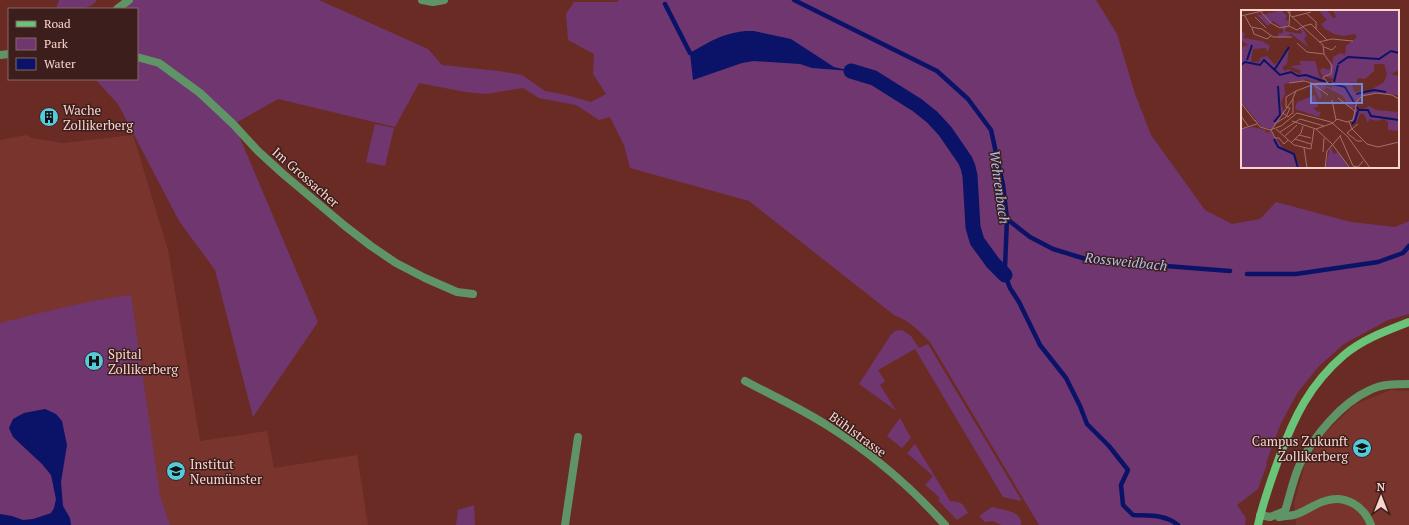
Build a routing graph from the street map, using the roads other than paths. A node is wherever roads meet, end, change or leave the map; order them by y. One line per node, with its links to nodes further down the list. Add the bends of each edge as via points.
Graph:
1 (129, 0): 4 (street)
2 (422, 0): 3 (street)
3 (444, 0)
4 (118, 8)
5 (138, 56): 6 (street, Im Grossacher, via 159,63 200,93 282,174 371,246 425,278 457,292)
6 (473, 294)
7 (1409, 322): 11 (main road, via 1371,338 1345,354 1313,387 1289,432)
8 (745, 381): 14 (street, Bühlstrasse, via 809,415 853,443 918,496)
9 (1409, 384): 12 (street, via 1391,384 1371,389 1350,402 1316,436 1300,465 1285,511)
10 (578, 437): 13 (street)
11 (1260, 514): 12 (street); 15 (main road)
12 (1270, 517): 16 (street, via 1294,515 1326,500 1338,499 1358,505)
13 (565, 525)
14 (945, 525)
15 (1258, 525)
16 (1371, 525)

